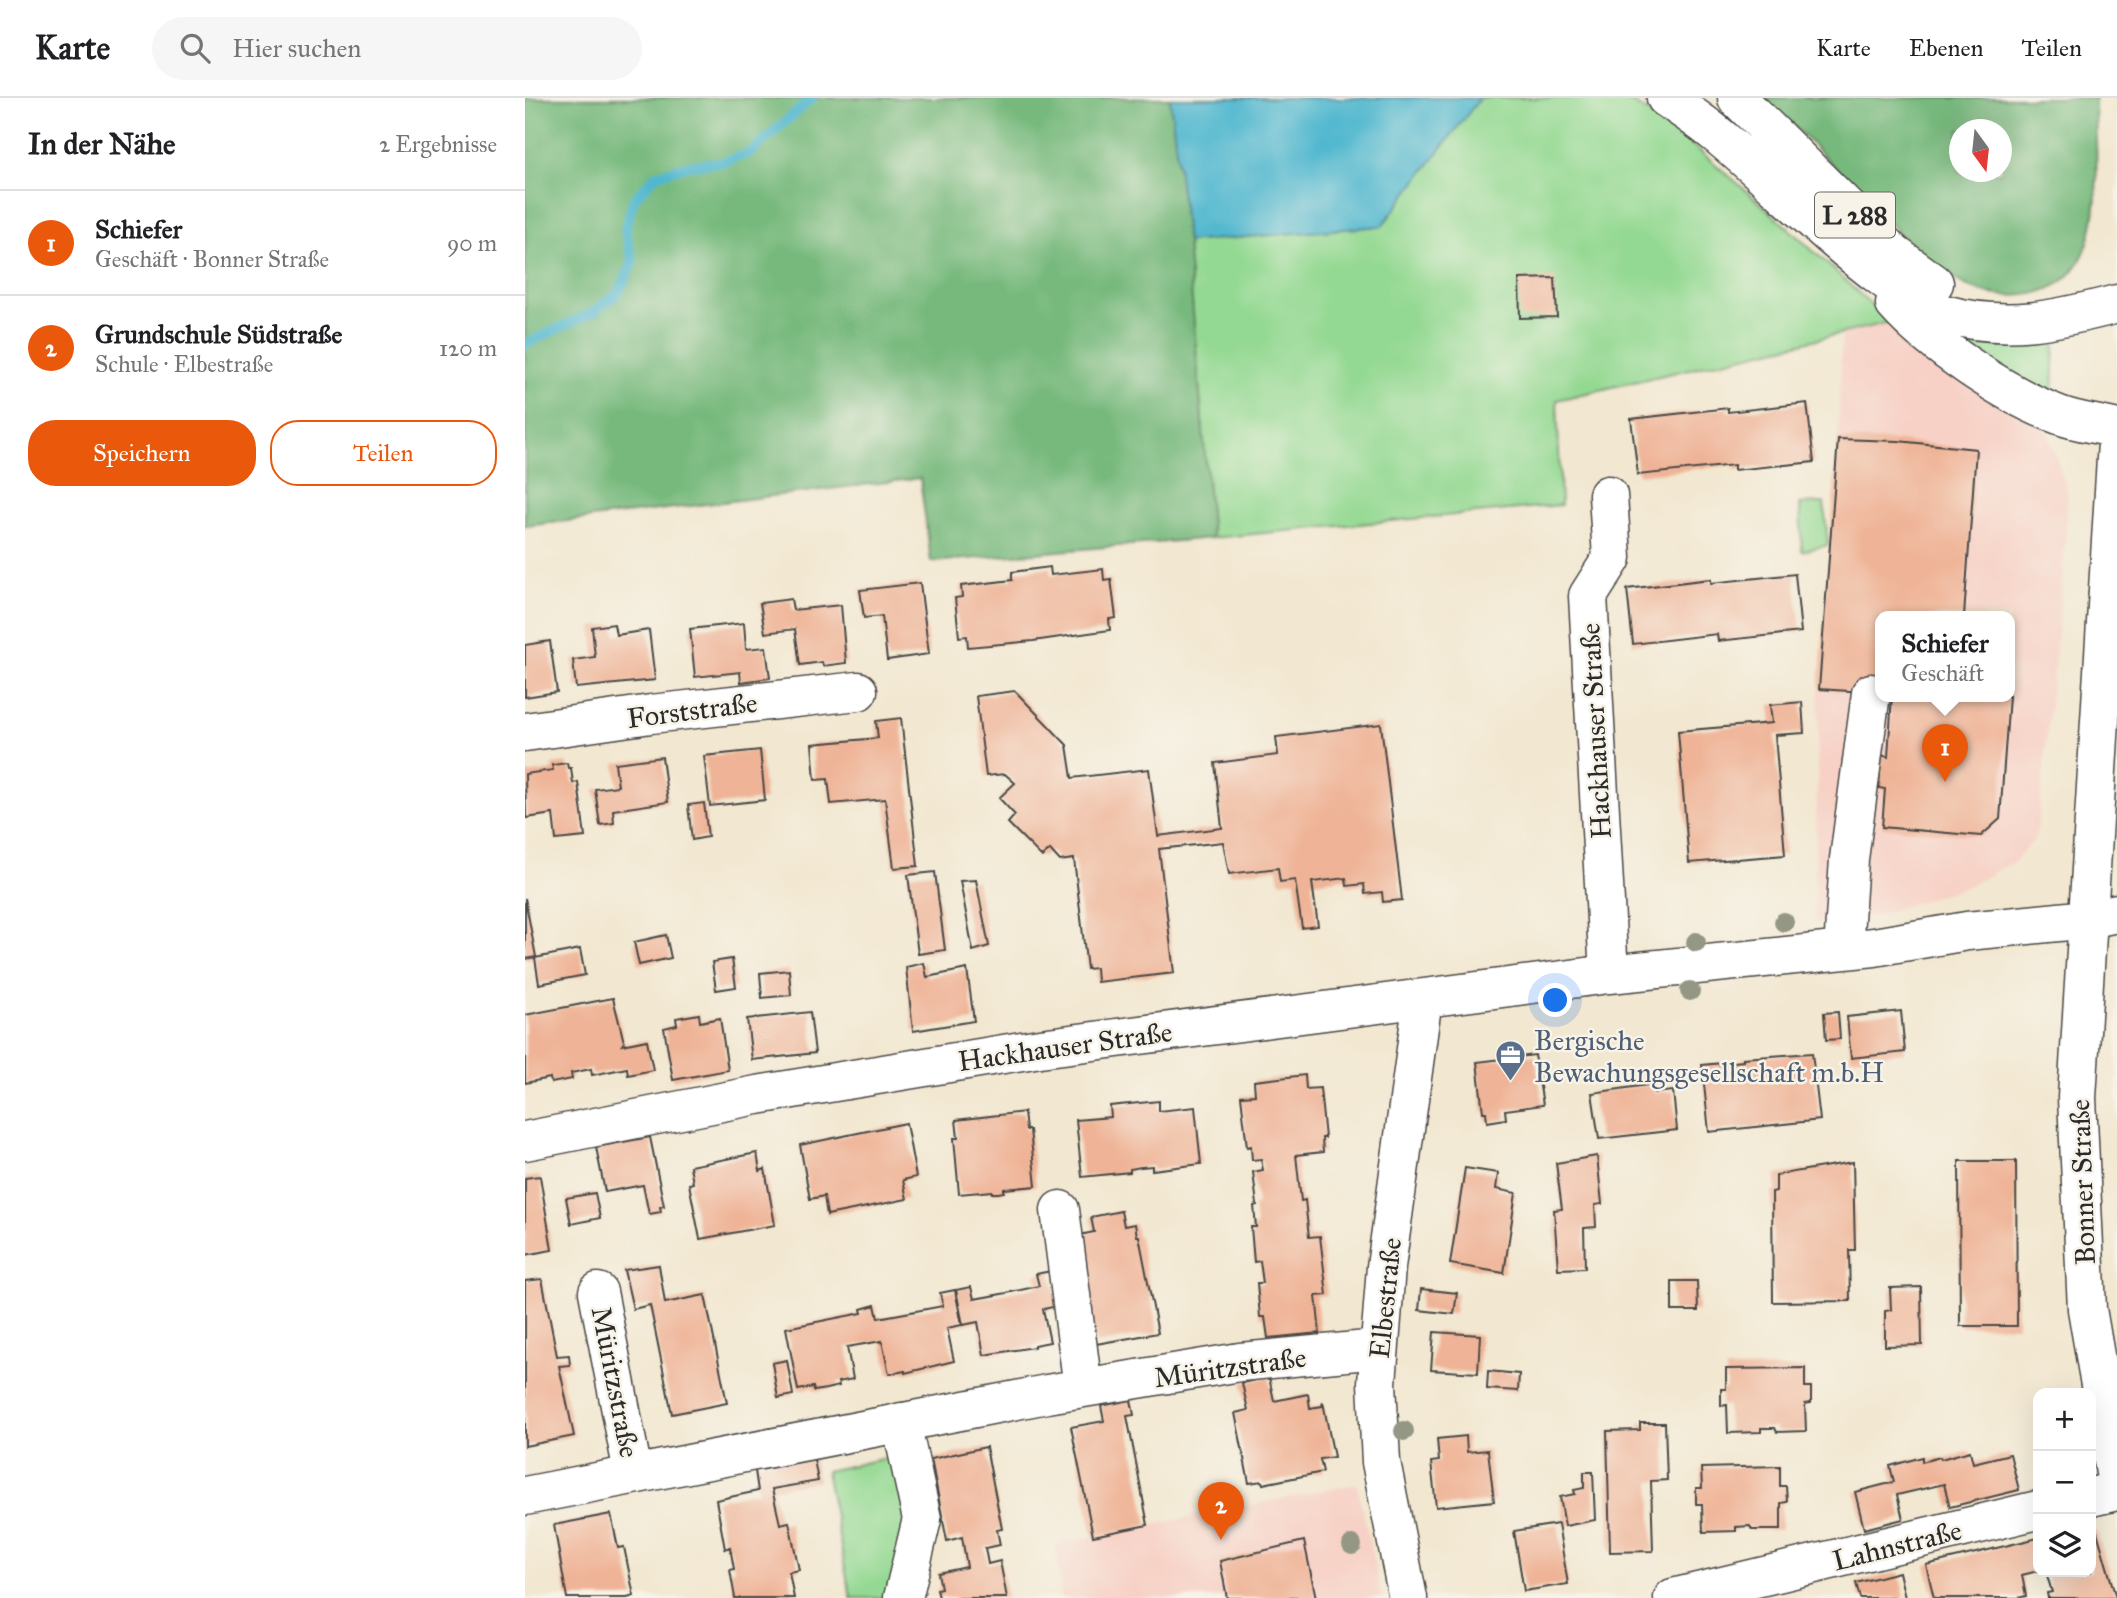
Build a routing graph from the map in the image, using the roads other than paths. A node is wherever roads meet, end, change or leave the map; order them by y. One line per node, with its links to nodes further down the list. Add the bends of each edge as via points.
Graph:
1 (1666, 98): 3 (street, L 288, via 1710,129)
2 (1738, 98): 5 (street, L 288, via 1894,254)
3 (1855, 258): 5 (street, L 288, via 1910,298 1941,313); 6 (street, L 288, via 1905,315 1978,372 2060,415)
4 (2117, 304): 5 (street, L 288, via 2045,322)
5 (1982, 322)
6 (2117, 429)
7 (2117, 442): 12 (street, Bonner Straße, via 2108,559)
8 (1608, 495): 14 (street, Hackhauser Straße, via 1612,558 1588,596)
9 (859, 691): 11 (street, Forststraße)
10 (1871, 693): 13 (street, via 1849,859)
11 (525, 732)
12 (2103, 916): 13 (street, Hackhauser Straße); 23 (street, Bonner Straße, via 2082,995 2077,1098 2090,1331)
13 (1843, 950): 14 (street, Hackhauser Straße)
14 (1609, 974): 15 (street, Hackhauser Straße)
15 (1423, 998): 16 (street, Hackhauser Straße, via 1040,1048 757,1095); 19 (street, Elbestraße)
16 (525, 1141)
17 (1060, 1210): 20 (street)
18 (598, 1292): 22 (street, Müritzstraße)
19 (1378, 1349): 20 (street, Müritzstraße, via 1240,1362); 29 (street, Elbestraße, via 1381,1462)
20 (1083, 1388): 21 (street, Müritzstraße)
21 (901, 1422): 22 (street, Müritzstraße); 28 (street, via 922,1519)
22 (633, 1473): 25 (street, Müritzstraße)
23 (2117, 1484)
24 (2117, 1490): 26 (street)
25 (525, 1496)
26 (2096, 1496)
27 (2033, 1511): 30 (street, Lahnstraße)
28 (903, 1598)
29 (1408, 1598)
30 (1673, 1598)

